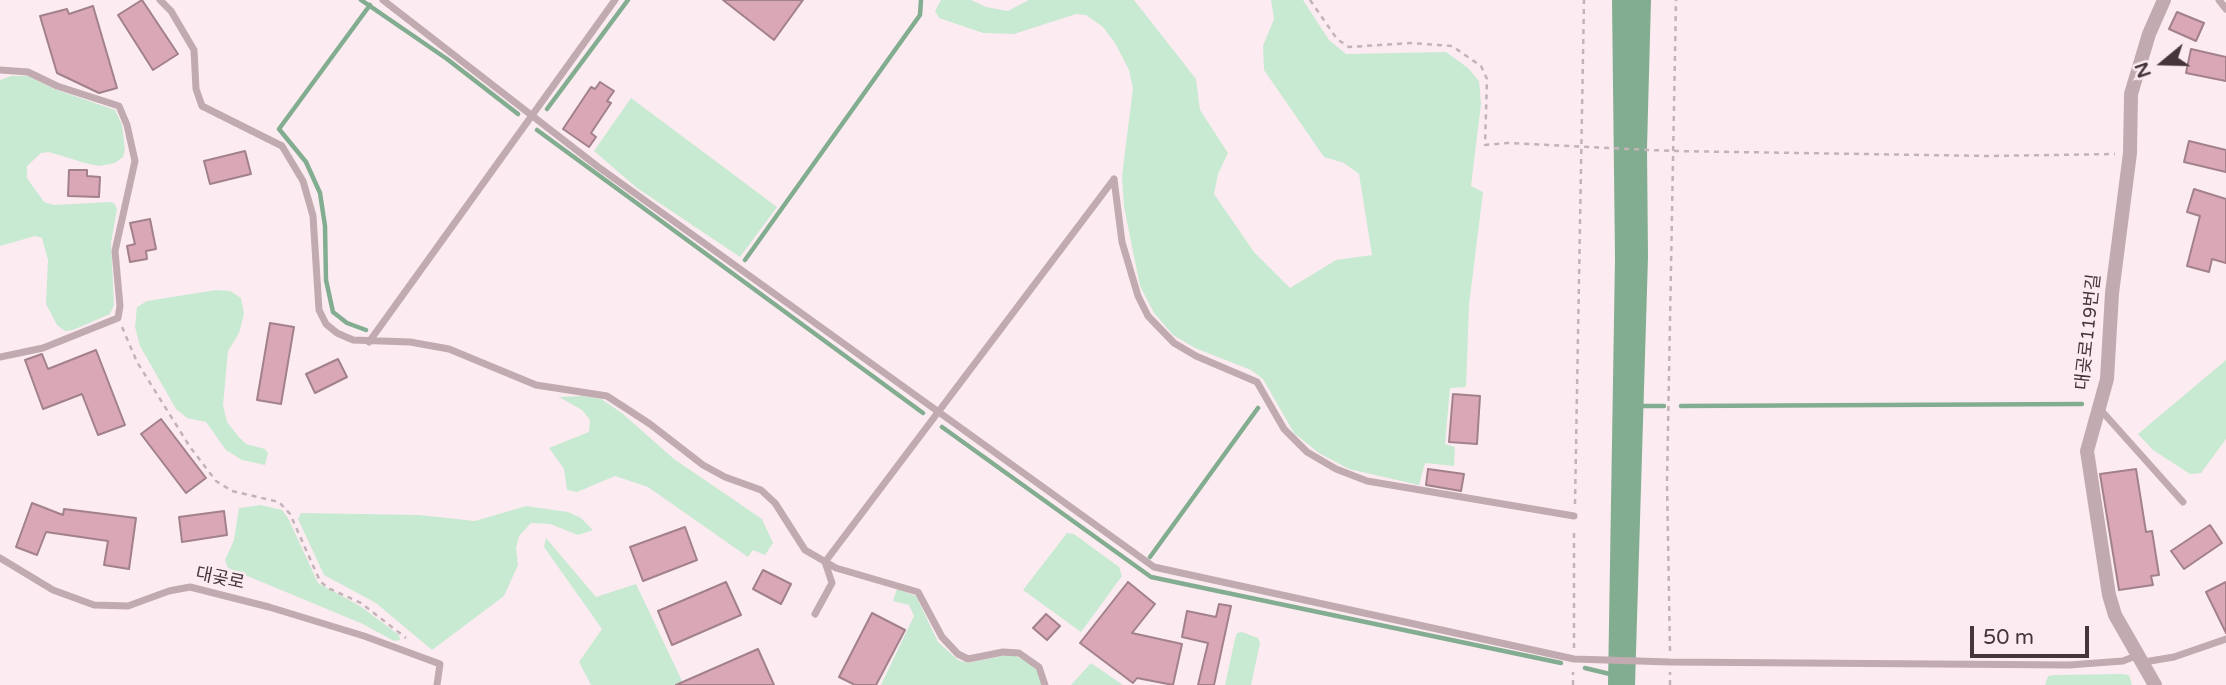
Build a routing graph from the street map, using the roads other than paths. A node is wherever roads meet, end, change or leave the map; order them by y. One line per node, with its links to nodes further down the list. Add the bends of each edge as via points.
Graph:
1 (160, 0): 9 (lane, via 194,50 196,89 202,106 282,146 303,181 313,216 319,310 337,333)
2 (383, 0): 8 (lane)
3 (615, 0): 8 (lane)
4 (2164, 0): 11 (street, 대곶로119번길, via 2134,78 2107,379)
5 (2219, 0): 6 (lane)
6 (2226, 9)
7 (0, 70): 10 (lane, via 28,72 118,106 135,161 115,251 118,318 43,348)
8 (534, 114): 9 (lane); 12 (lane, via 608,174)
9 (369, 342): 16 (lane, via 410,342 449,349 536,385 607,396 703,465 761,490 775,503 805,550)
10 (0, 357)
11 (2099, 407): 13 (lane); 19 (street, 대곶로119번길, via 2087,468 2104,576 2115,615)
12 (938, 412): 14 (lane, via 1114,179 1122,242 1149,316 1174,343 1256,382 1284,429 1307,452 1367,481); 16 (lane); 19 (lane, via 1154,567 1574,659 2069,665)
13 (2183, 502)
14 (1574, 516)
15 (0, 558): 20 (lane, 대곶로, via 53,590 94,605 128,607 180,588 203,588 440,664)
16 (825, 562): 17 (lane, via 832,583); 21 (lane, via 918,592 942,637 958,654 968,659 1019,653 1039,667)
17 (815, 614)
18 (2226, 639): 19 (lane, via 2174,657)
19 (2142, 658): 22 (street, 대곶로119번길)
20 (437, 685)
21 (1045, 685)
22 (2155, 685)

